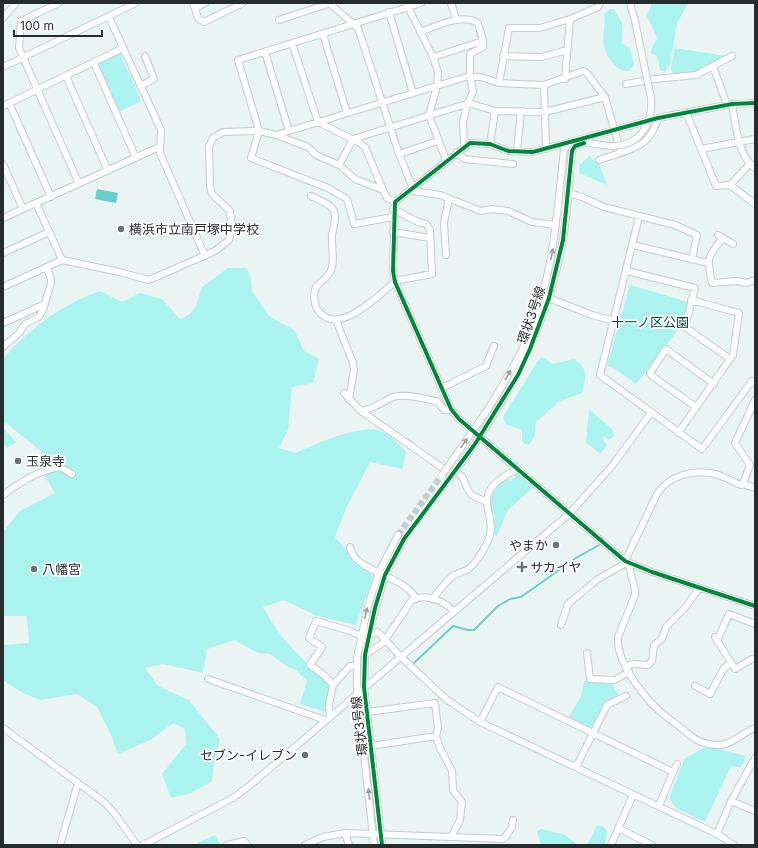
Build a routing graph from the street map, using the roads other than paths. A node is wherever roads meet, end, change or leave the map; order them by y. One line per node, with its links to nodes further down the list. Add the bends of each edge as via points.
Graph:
1 (16, 3): 17 (street)
2 (59, 3): 12 (street)
3 (205, 3): 14 (street)
4 (243, 3): 14 (street, via 204,22 198,18)
5 (329, 3): 21 (street); 22 (street)
6 (421, 3): 13 (street)
7 (451, 3): 19 (street)
8 (600, 3): 20 (street)
9 (630, 3): 18 (street)
10 (635, 3): 18 (street)
11 (133, 4): 16 (street)
12 (47, 5): 34 (street, via 21,21 19,48)
13 (406, 5): 15 (street); 23 (street)
14 (194, 6)
15 (389, 12): 22 (street); 47 (street)
16 (109, 17): 27 (street); 34 (street)
17 (3, 18)
18 (635, 18): 72 (street, bridge, via 651,98 652,110 647,127 636,139 623,144 614,146)
19 (456, 19): 23 (street); 25 (street, via 471,19 478,23)
20 (570, 19): 28 (street); 31 (street, via 540,28 509,28)
21 (279, 20)
22 (354, 23): 24 (street); 49 (street, via 358,28)
23 (420, 32): 33 (street)
24 (323, 34): 26 (street); 59 (street)
25 (483, 41): 33 (street); 39 (street, via 483,47 470,54)
26 (292, 44): 29 (street); 62 (street)
27 (123, 48): 35 (street); 44 (street)
28 (567, 50): 31 (street, via 542,57); 40 (street)
29 (265, 52): 65 (street, via 238,60); 66 (street)
30 (145, 56): 44 (street, via 154,79)
31 (503, 56): 41 (street)
32 (732, 56): 36 (street)
33 (433, 57): 45 (street, via 438,72)
34 (23, 58): 37 (street); 46 (street)
35 (94, 62): 38 (street); 82 (street)
36 (713, 66): 42 (street, via 696,75); 53 (street)
37 (3, 68)
38 (66, 76): 46 (street); 89 (street)
39 (470, 76): 41 (street); 45 (street); 52 (street, via 473,92)
40 (565, 78): 43 (street); 48 (street, via 582,71 586,72)
41 (499, 83): 43 (street)
42 (626, 84)
43 (544, 85): 57 (street)
44 (140, 86): 75 (street, via 161,130)
45 (437, 86): 47 (street); 60 (street)
46 (38, 89): 50 (street); 90 (street)
47 (413, 93): 49 (street)
48 (604, 97): 57 (street); 64 (street)
49 (381, 102): 59 (street); 63 (street)
50 (9, 103): 54 (street); 96 (street)
51 (755, 103): 53 (street)
52 (467, 104): 55 (street); 60 (street); 74 (street, via 463,122)
53 (729, 104): 58 (street); 71 (street)
54 (3, 106)
55 (495, 111): 56 (street); 73 (street)
56 (521, 111): 57 (street); 78 (street)
57 (545, 112): 76 (street)
58 (686, 112): 61 (street); 77 (street)
59 (347, 113): 62 (street)
60 (429, 115): 63 (street); 70 (street)
61 (658, 118): 64 (street); 80 (street, via 649,137)
62 (318, 122): 66 (street); 69 (street)
63 (390, 127): 69 (street); 81 (street)
64 (614, 130): 76 (street); 80 (street)
65 (259, 131): 67 (street); 103 (street, via 251,158 328,188 347,199 354,224); 114 (street, via 223,132 213,138 209,146 212,194 230,211 232,226 228,240 216,251)
66 (289, 131): 67 (street)
67 (276, 135): 87 (street, via 308,147 316,155)
68 (755, 138): 71 (street)
69 (353, 139): 87 (street); 93 (street, via 365,147)
70 (438, 141): 81 (street); 83 (street)
71 (739, 141): 77 (street); 88 (street)
72 (585, 143): 94 (street, 環状3号線, via 576,146 572,151); 106 (street, 環状3号線, bridge, via 574,142 566,146)
73 (490, 144): 74 (street, via 470,143); 78 (street, via 508,151)
74 (464, 146): 79 (street)
75 (159, 147): 82 (street); 114 (street)
76 (546, 149): 78 (street, via 533,152)
77 (701, 149): 91 (street, via 716,186)
78 (517, 151)
79 (457, 152): 83 (street); 86 (street, via 464,159)
80 (621, 153): 84 (street)
81 (399, 154): 92 (street)
82 (136, 158): 89 (street)
83 (446, 160): 92 (street)
84 (599, 160)
85 (3, 164): 101 (street)
86 (513, 164)
87 (339, 165): 93 (street, via 355,179)
88 (753, 166): 91 (street)
89 (108, 171): 90 (street)
90 (79, 184): 96 (street)
91 (730, 185): 100 (street)
92 (412, 188): 97 (street, via 414,192); 98 (street)
93 (383, 190): 98 (street, via 387,198)
94 (568, 193): 104 (street); 124 (street, 環状3号線, via 563,240)
95 (311, 196): 127 (street, via 328,204 334,211 330,273 315,289 314,296 317,310 324,317)
96 (51, 197): 99 (street)
97 (448, 198): 106 (street, via 481,211 492,208 508,211 532,222); 113 (street, via 444,223)
98 (395, 202): 102 (street)
99 (36, 203): 101 (street); 107 (street)
100 (755, 204)
101 (23, 209): 105 (street)
102 (393, 209): 103 (street); 109 (street, via 426,224 430,230)
103 (393, 217): 108 (street)
104 (639, 217): 111 (street); 115 (street, via 675,225 697,235)
105 (3, 218)
106 (556, 225): 123 (street, 環状3号線, one-way to 106)
107 (49, 232): 112 (street); 116 (street)
108 (393, 232): 109 (street); 121 (street, via 392,271)
109 (430, 238): 121 (street, via 432,274)
110 (733, 244): 117 (street, via 721,236 709,254)
111 (633, 245): 115 (street); 119 (street)
112 (3, 253)
113 (446, 255)
114 (205, 256): 116 (street, via 149,280)
115 (692, 259): 117 (street)
116 (62, 260): 118 (street)
117 (708, 263): 120 (street, via 712,283 746,283)
118 (47, 268): 122 (street); 126 (street, via 52,279)
119 (627, 271): 125 (street, via 694,288); 128 (street)
120 (755, 280)
121 (395, 282): 127 (street, via 356,314); 135 (street)
122 (3, 287)
123 (542, 296): 124 (street); 146 (street, 環状3号線, one-way to 123, bridge, via 488,409 524,347)
124 (549, 298): 128 (street); 147 (street, 環状3号線, bridge, via 530,349 495,413)
125 (691, 300): 132 (street, via 685,327); 132 (street, via 739,313)
126 (43, 305): 129 (street); 131 (street, via 39,317 26,324)
127 (336, 320): 137 (street, via 353,363)
128 (614, 321): 142 (street, via 600,376)
129 (3, 322)
130 (494, 346): 135 (street, via 486,366)
131 (3, 347)
132 (730, 359): 134 (street)
133 (755, 383): 143 (street, via 752,381 747,386 702,449)
134 (714, 384): 139 (street); 139 (street, via 666,349 650,373)
135 (442, 388): 140 (street)
136 (344, 393): 137 (street)
137 (349, 400): 141 (street)
138 (755, 400): 148 (street, via 736,443 750,464)
139 (696, 407): 143 (street)
140 (451, 409): 141 (street, via 444,410 437,401 401,396); 144 (street, via 459,419)
141 (361, 411): 151 (street, via 447,471 456,472 463,478 472,495)
142 (650, 414): 143 (street); 152 (street, via 612,466)
143 (678, 433)
144 (518, 470): 151 (street, via 496,482 488,494); 152 (street)
145 (72, 474): 150 (street, via 60,467 49,469)
146 (442, 475)
147 (448, 480)
148 (742, 484): 149 (street); 156 (street, via 717,474 707,473 683,475 669,481 657,494)
149 (755, 488)
150 (3, 495)
151 (487, 502): 160 (street, via 491,531 486,546 471,567 453,576)
152 (569, 514): 156 (street); 162 (street)
153 (398, 535): 157 (street, 環状3号線)
154 (404, 539): 157 (street, 環状3号線)
155 (350, 547): 157 (street, via 353,556)
156 (626, 562): 158 (street); 164 (street, via 598,579 568,604); 173 (street, via 635,595 620,630 617,644)
157 (382, 574): 159 (street, via 409,589); 165 (street, 環状3号線)
158 (700, 588): 161 (street); 173 (street, via 666,627 662,639 654,645 652,661 648,665 633,664)
159 (416, 599): 160 (street); 166 (street, via 412,600)
160 (432, 599): 162 (street, via 443,602)
161 (755, 606)
162 (454, 611): 169 (street)
163 (755, 624): 171 (street, via 729,614 716,639)
164 (561, 625)
165 (364, 636): 166 (street, via 378,632); 168 (street, 環状3号線); 172 (street, 環状3号線); 175 (street, via 316,621 309,638 322,647 310,665)
166 (385, 640): 168 (street); 169 (street)
167 (587, 653): 173 (street, via 590,679 615,680)
168 (364, 655): 177 (street, 環状3号線)
169 (400, 656): 177 (street); 182 (street, via 446,699)
170 (752, 659): 171 (street, via 735,669)
171 (731, 663): 176 (street, via 724,668 710,694)
172 (357, 666): 175 (street, via 350,666); 178 (street, 環状3号線)
173 (628, 669): 184 (street, via 639,689 689,736 707,744 726,744)
174 (208, 679): 181 (street)
175 (333, 685): 181 (street)
176 (695, 686)
177 (364, 687): 178 (street); 180 (street, 環状3号線)
178 (357, 693): 181 (street); 202 (street, 環状3号線, one-way to 178)
179 (626, 696): 185 (street, via 607,705)
180 (367, 712): 186 (street, via 435,703 438,728); 187 (street, 環状3号線)
181 (328, 718): 210 (street, via 232,798)
182 (480, 722): 185 (street, via 498,687); 190 (street)
183 (3, 728): 194 (street)
184 (755, 728)
185 (592, 733): 190 (street); 193 (street)
186 (436, 736): 187 (street); 205 (street, via 452,771 453,790 462,802 460,820)
187 (371, 746): 203 (street, 環状3号線)
188 (755, 758): 191 (street)
189 (677, 764): 193 (street)
190 (576, 766): 195 (street)
191 (748, 768): 192 (street); 196 (street)
192 (755, 771)
193 (673, 772): 197 (street)
194 (78, 784): 208 (street); 209 (street, via 104,802)
195 (633, 795): 197 (street); 200 (street)
196 (732, 801): 198 (street); 204 (street)
197 (658, 806): 204 (street)
198 (755, 811)
199 (513, 820): 206 (street)
200 (618, 828): 217 (street); 218 (street)
201 (346, 833): 202 (street); 207 (street, via 323,837); 214 (street)
202 (373, 833): 203 (street); 215 (street, 環状3号線)
203 (380, 833): 205 (street); 216 (street, 環状3号線)
204 (717, 834): 219 (street)
205 (451, 837): 206 (street)
206 (504, 842)
207 (315, 843): 213 (street)
208 (60, 845)
209 (137, 845)
210 (143, 845)
211 (227, 845): 212 (street, via 244,840)
212 (248, 845)
213 (305, 845)
214 (349, 845)
215 (374, 845)
216 (382, 845)
217 (611, 845)
218 (652, 845)
219 (734, 845)

